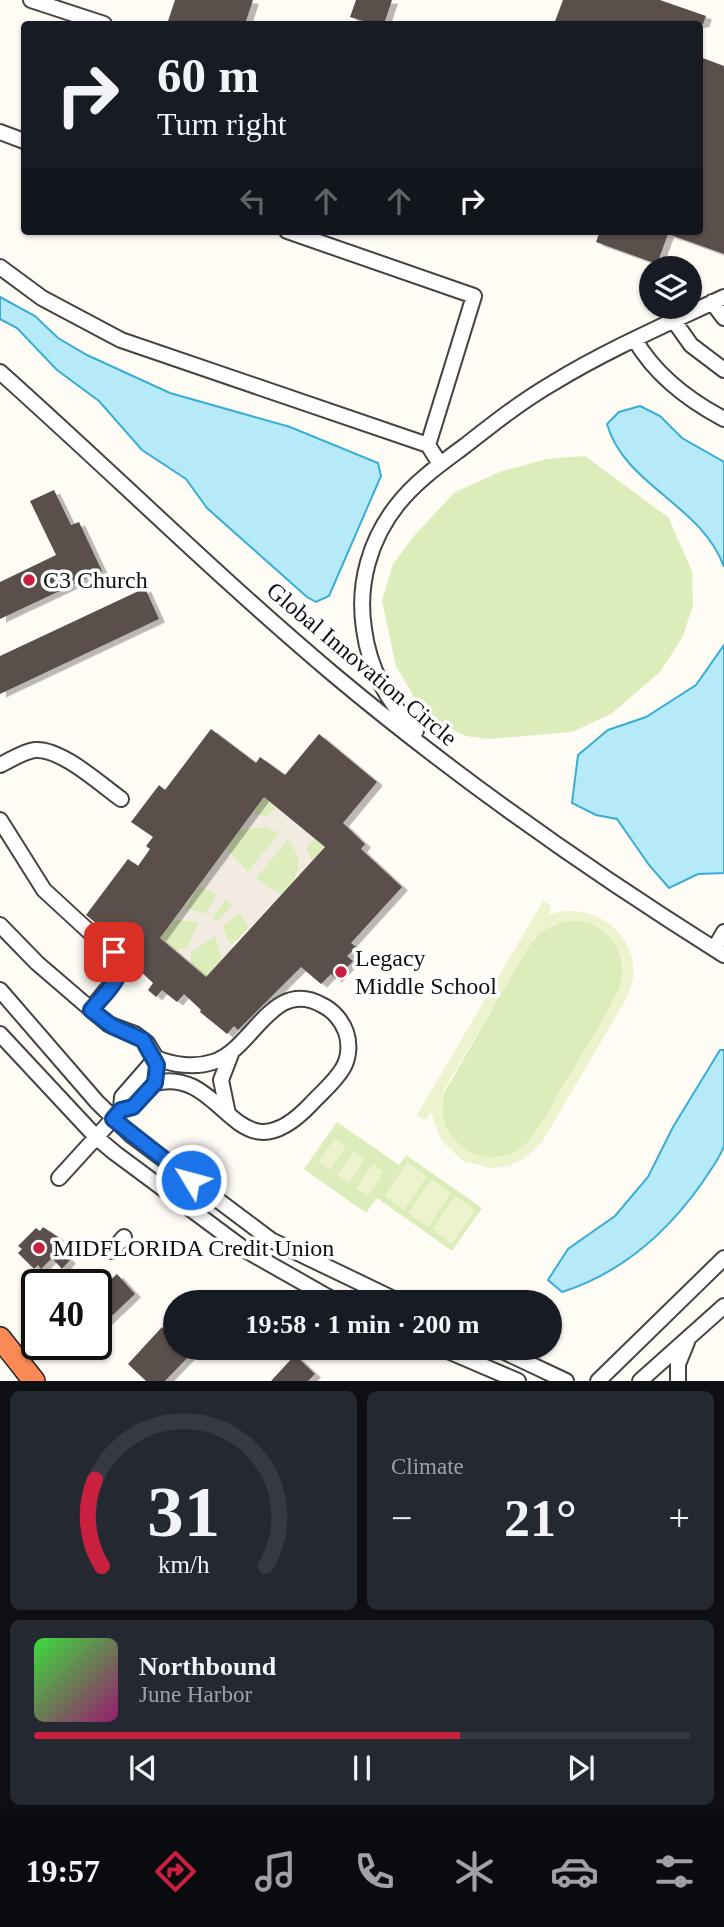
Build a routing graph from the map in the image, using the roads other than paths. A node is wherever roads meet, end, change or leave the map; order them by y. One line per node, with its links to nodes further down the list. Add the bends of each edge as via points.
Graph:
1 (31, 0): 2 (street)
2 (95, 21)
3 (0, 132): 4 (street)
4 (21, 140)
5 (299, 235): 14 (street, via 474,296)
6 (0, 267): 14 (street, via 42,298 121,340)
7 (718, 299): 8 (street); 9 (street)
8 (724, 318)
9 (674, 321): 10 (street); 11 (street, via 685,339)
10 (635, 340): 13 (street, via 674,387); 15 (street, via 552,383)
11 (724, 370)
12 (0, 372): 17 (street, Global Innovation Circle, via 300,645)
13 (724, 419)
14 (428, 445): 15 (street)
15 (440, 464): 17 (street, via 404,496 378,535 365,574 362,621 372,665 391,702)
16 (0, 765): 18 (street, via 32,750 48,751)
17 (459, 773): 22 (street, Global Innovation Circle, via 555,844)
18 (121, 799)
19 (0, 820): 24 (street, via 44,890 120,960 120,973)
20 (0, 925): 24 (street)
21 (724, 932): 22 (street)
22 (719, 952)
23 (0, 990): 30 (street)
24 (91, 1010): 27 (street, via 112,1026 139,1037)
25 (0, 1034): 31 (street)
26 (232, 1052): 27 (street, via 201,1065); 29 (street, via 221,1080); 29 (street, via 275,1008 296,999 311,1000 330,1010 344,1027 349,1044 340,1073 284,1129 255,1131)
27 (156, 1058): 28 (street); 30 (street, via 122,1097)
28 (155, 1083): 29 (street, via 170,1080 191,1085); 30 (street, via 133,1107)
29 (228, 1114)
30 (117, 1115): 31 (street); 37 (street, via 271,1240)
31 (97, 1138): 32 (street); 36 (street, via 247,1251)
32 (59, 1178)
33 (124, 1237): 34 (street)
34 (112, 1251)
35 (724, 1258): 46 (street)
36 (316, 1290)
37 (376, 1290)
38 (724, 1306): 39 (street)
39 (690, 1336): 47 (street); 48 (street, via 678,1364)
40 (0, 1338): 44 (highway)
41 (469, 1360): 43 (street)
42 (521, 1360): 45 (street)
43 (516, 1380)
44 (34, 1381)
45 (566, 1381)
46 (598, 1381)
47 (640, 1381)
48 (678, 1381)

